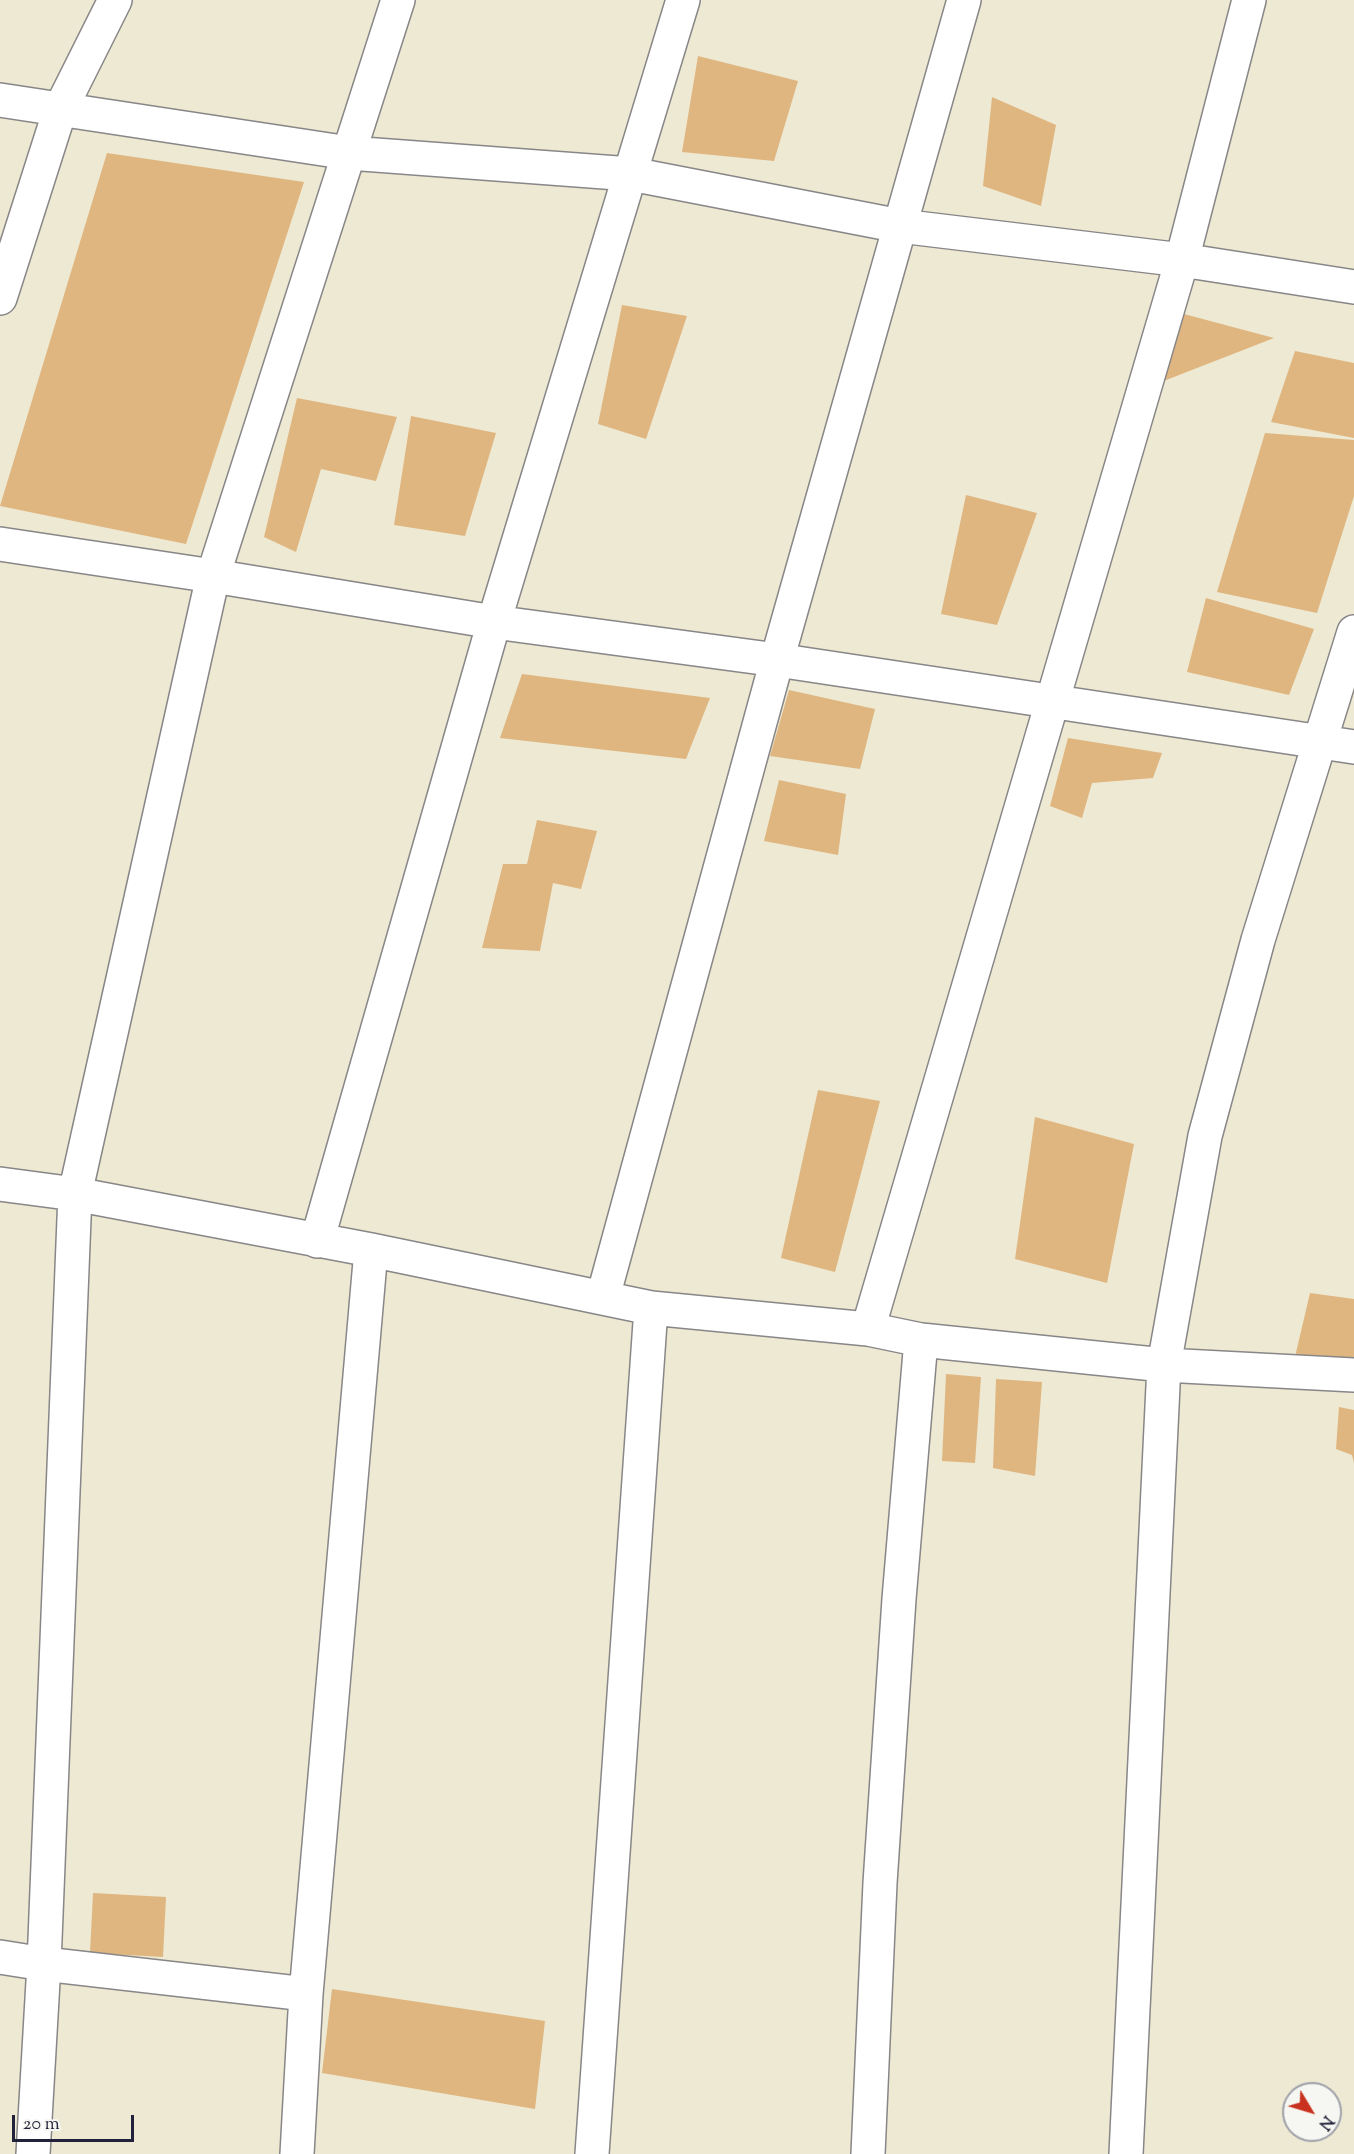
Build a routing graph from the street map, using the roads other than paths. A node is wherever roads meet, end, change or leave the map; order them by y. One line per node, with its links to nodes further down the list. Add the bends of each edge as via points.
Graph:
1 (115, 0): 7 (street)
2 (398, 0): 8 (street)
3 (683, 0): 9 (street)
4 (964, 0): 10 (street)
5 (1250, 0): 11 (street)
6 (0, 100): 7 (street)
7 (60, 110): 8 (street); 13 (street)
8 (349, 153): 9 (street); 15 (street)
9 (631, 174): 10 (street); 16 (street)
10 (900, 226): 11 (street); 18 (street)
11 (1182, 260): 12 (street); 19 (street)
12 (1354, 287)
13 (0, 298)
14 (0, 544): 15 (street)
15 (213, 576): 16 (street); 23 (street)
16 (494, 622): 18 (street); 24 (street)
17 (1354, 632): 20 (street)
18 (777, 660): 19 (street); 26 (street)
19 (1052, 703): 20 (street); 28 (street)
20 (1320, 742): 21 (street); 30 (street, via 1258,940 1205,1136)
21 (1354, 747)
22 (0, 1184): 23 (street)
23 (75, 1194): 24 (street); 33 (street)
24 (317, 1241): 25 (street)
25 (371, 1250): 26 (street); 34 (street)
26 (603, 1297): 27 (street)
27 (651, 1308): 28 (street); 37 (street)
28 (868, 1329): 29 (street)
29 (921, 1340): 30 (street); 38 (street, via 880,1883)
30 (1164, 1365): 31 (street); 39 (street)
31 (1354, 1376)
32 (0, 1957): 33 (street)
33 (44, 1964): 34 (street); 35 (street)
34 (306, 1994): 36 (street)
35 (33, 2154)
36 (297, 2154)
37 (592, 2154)
38 (868, 2154)
39 (1126, 2154)

